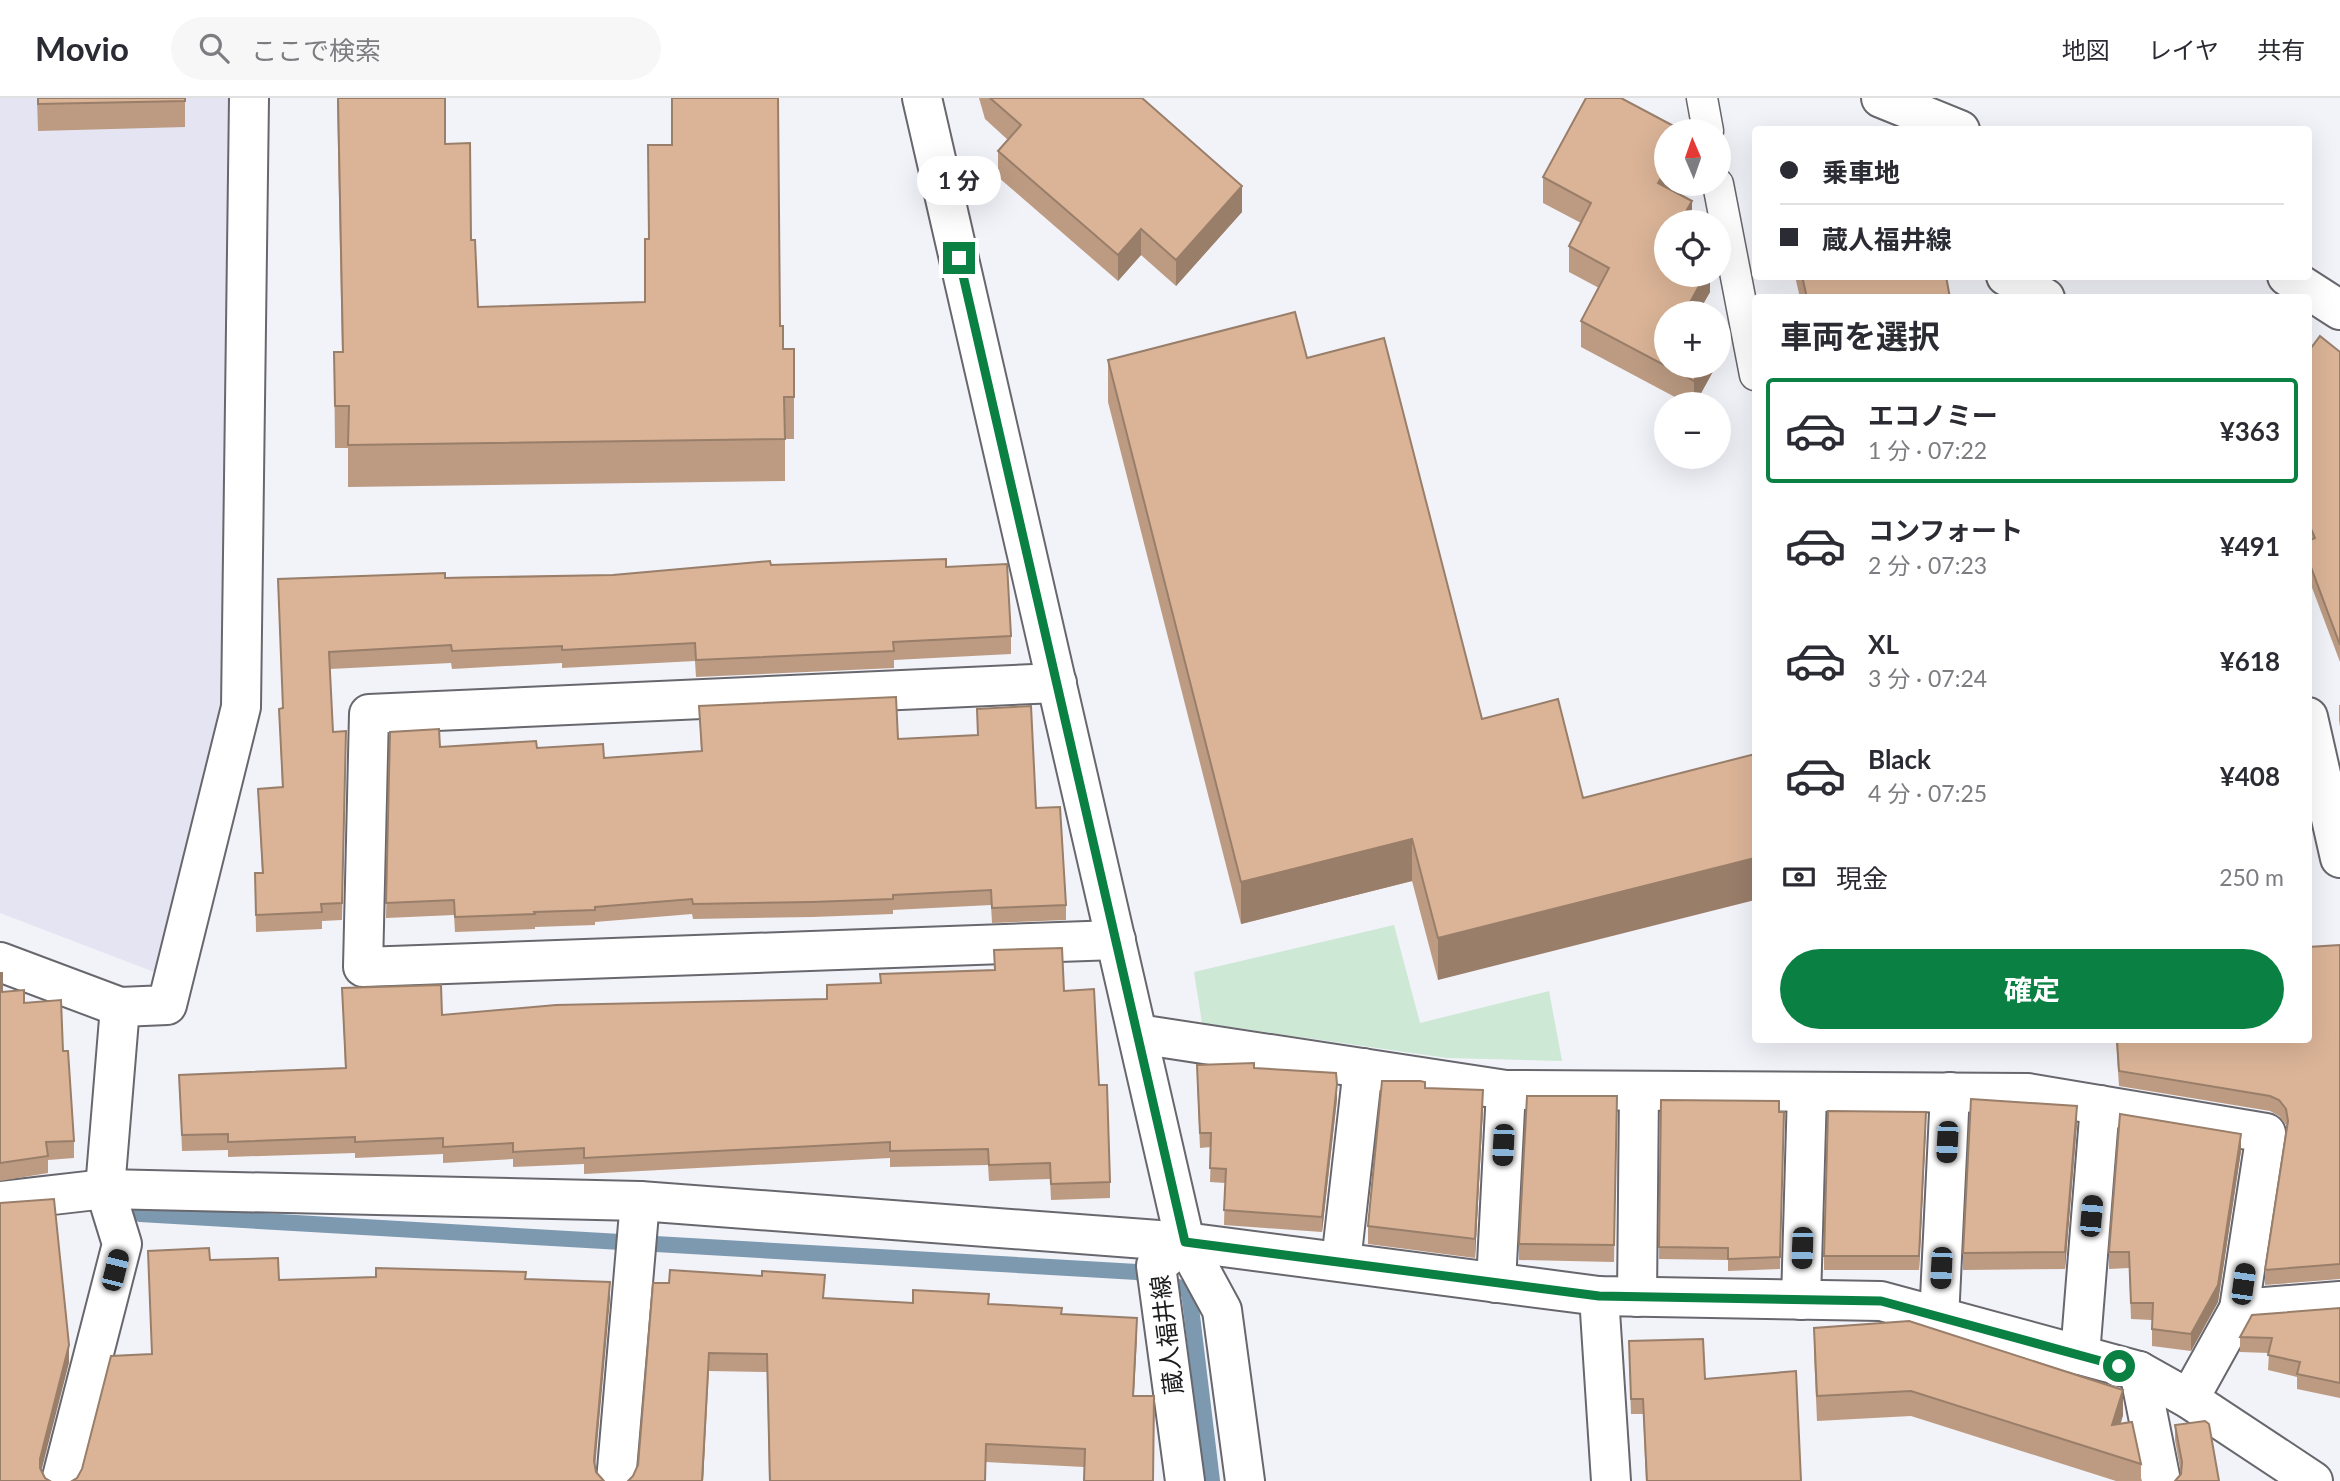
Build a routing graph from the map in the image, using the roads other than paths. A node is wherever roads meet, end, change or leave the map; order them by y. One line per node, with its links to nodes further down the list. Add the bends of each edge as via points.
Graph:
1 (249, 98): 18 (street, via 241,707 167,1005)
2 (922, 98): 13 (street, 蔵人福井線)
3 (1702, 98): 5 (lane)
4 (1881, 98): 6 (street)
5 (1706, 119)
6 (1950, 126)
7 (1720, 196): 12 (lane)
8 (2013, 280): 10 (street)
9 (2293, 280): 11 (street)
10 (2038, 294)
11 (2340, 310)
12 (1752, 360)
13 (1057, 683): 16 (street, 蔵人福井線); 16 (street, via 369,714 363,967)
14 (2312, 736): 15 (street)
15 (2340, 858)
16 (1116, 940): 19 (street, 蔵人福井線)
17 (0, 962): 18 (street)
18 (120, 1007): 26 (street)
19 (1138, 1034): 20 (street); 29 (street, 蔵人福井線)
20 (1363, 1068): 21 (street); 30 (street)
21 (1506, 1090): 22 (street); 31 (street)
22 (1639, 1091): 23 (street); 33 (street)
23 (1807, 1092): 24 (street); 34 (street)
24 (1950, 1092): 25 (street, via 2028,1093); 37 (street)
25 (2100, 1105): 36 (street, via 2266,1133); 38 (street)
26 (106, 1189): 27 (street); 28 (street); 41 (street, via 122,1244)
27 (0, 1201)
28 (640, 1201): 29 (street); 42 (street)
29 (1185, 1242): 30 (street); 43 (street, 蔵人福井線, via 1157,1278); 44 (street, via 1222,1310)
30 (1341, 1262): 31 (street)
31 (1496, 1283): 32 (street)
32 (1599, 1296): 33 (street); 45 (street)
33 (1637, 1297): 34 (street)
34 (1801, 1300): 37 (street, via 1881,1301)
35 (2340, 1301): 36 (street)
36 (2239, 1309): 40 (street)
37 (1939, 1318): 38 (street)
38 (2080, 1355): 39 (street)
39 (2139, 1371): 40 (street); 46 (street)
40 (2189, 1399): 47 (street)
41 (61, 1481)
42 (616, 1481)
43 (1185, 1481)
44 (1245, 1481)
45 (1611, 1481)
46 (2161, 1481)
47 (2313, 1481)

